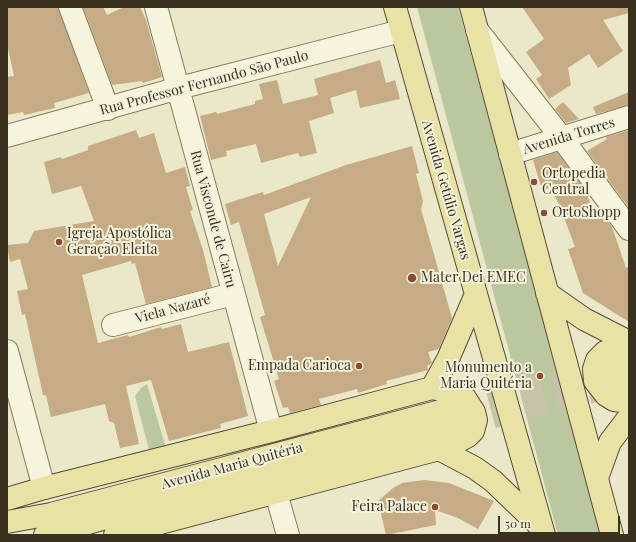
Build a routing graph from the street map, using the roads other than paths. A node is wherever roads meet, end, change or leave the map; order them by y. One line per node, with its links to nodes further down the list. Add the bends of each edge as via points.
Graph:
1 (70, 7): 8 (street)
2 (156, 7): 7 (street, Rua Visconde de Cairu)
3 (396, 7): 6 (main road, Avenida Getúlio Vargas)
4 (471, 7): 5 (main road)
5 (477, 30): 11 (street); 12 (main road)
6 (401, 31): 7 (street, Rua Professor Fernando São Paulo); 16 (main road, Avenida Getúlio Vargas)
7 (179, 88): 8 (street, Rua Professor Fernando São Paulo); 15 (street, Rua Visconde de Cairu)
8 (108, 109): 10 (street, Rua Professor Fernando São Paulo)
9 (629, 117): 11 (street, Avenida Torres)
10 (7, 136)
11 (561, 137): 12 (street, Avenida Torres); 13 (street)
12 (510, 154): 14 (main road)
13 (629, 229)
14 (547, 293): 18 (main road, via 584,319); 27 (main road)
15 (233, 294): 17 (street, Viela Nazaré); 25 (street, Rua Visconde de Cairu)
16 (476, 294): 22 (main road); 32 (main road, Avenida Getúlio Vargas)
17 (113, 325)
18 (629, 342): 23 (main road, via 605,352 597,360 594,369 595,381 606,395 614,400)
19 (7, 351): 28 (street)
20 (629, 365): 21 (main road)
21 (615, 380)
22 (432, 388): 25 (main road); 26 (main road, via 456,393 465,398 471,405 476,420 473,431 468,436)
23 (629, 402)
24 (629, 417): 27 (main road, via 610,442)
25 (271, 431): 28 (main road)
26 (439, 449): 29 (main road); 32 (main road, via 475,468 493,482)
27 (597, 478): 36 (main road)
28 (44, 488): 30 (main road)
29 (276, 493): 34 (main road); 35 (street)
30 (7, 499)
31 (7, 522): 33 (main road, Avenida Maria Quitéria, via 51,514 458,417)
32 (543, 532)
33 (45, 535)
34 (115, 535)
35 (288, 535)
36 (612, 535)

